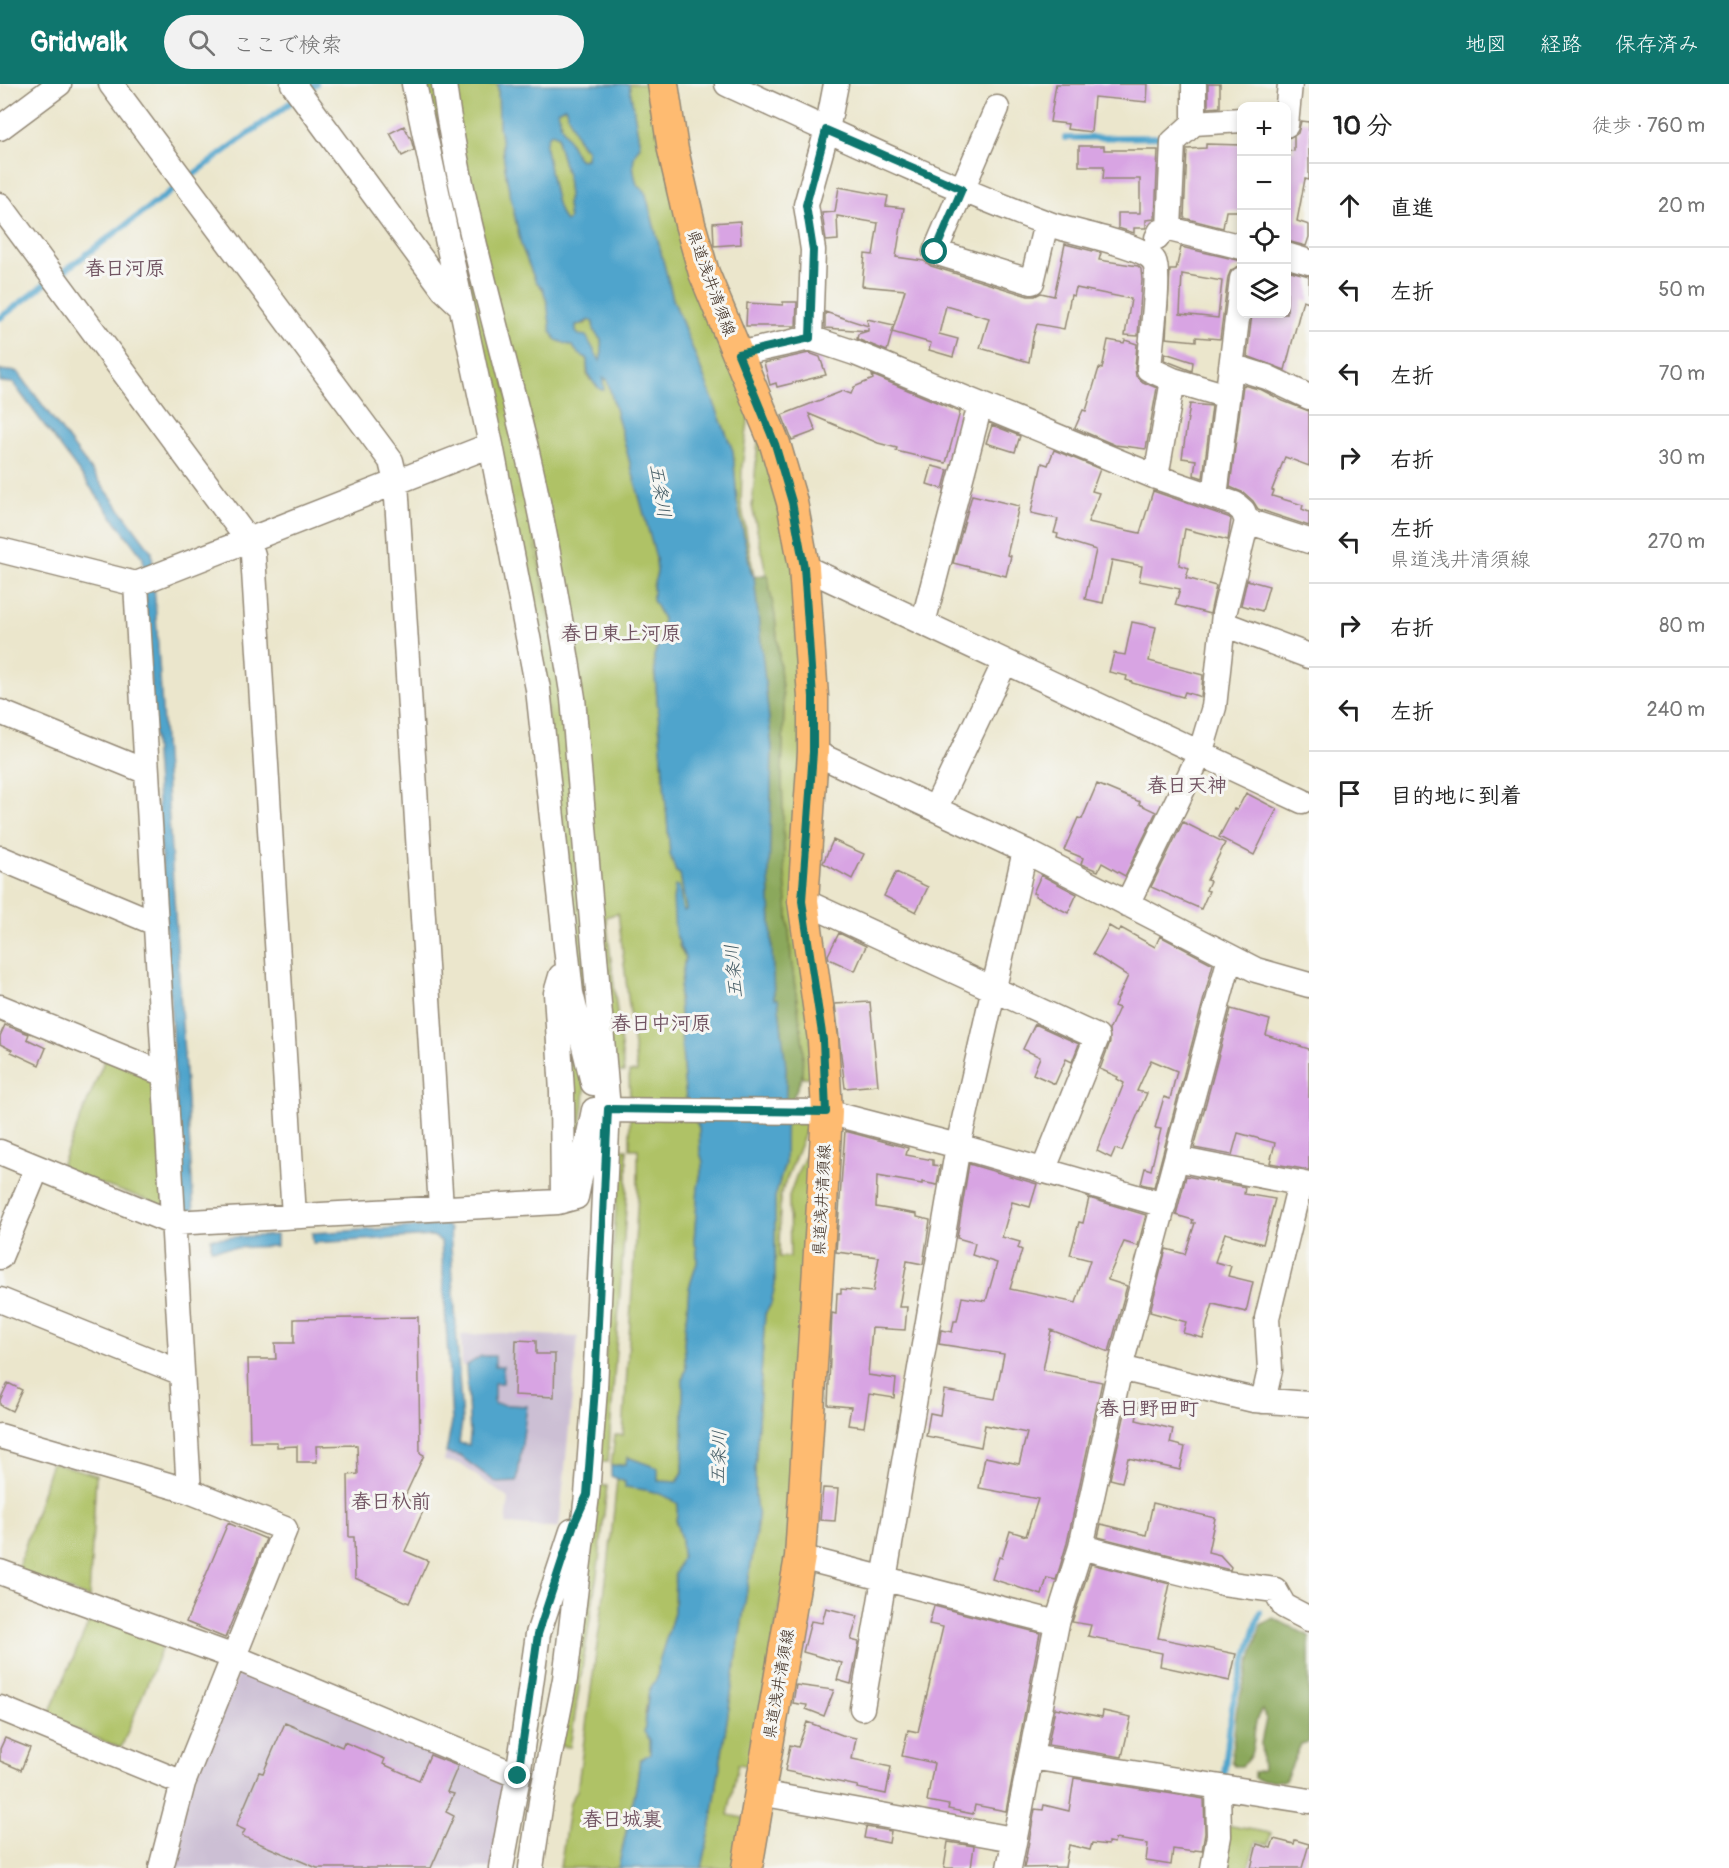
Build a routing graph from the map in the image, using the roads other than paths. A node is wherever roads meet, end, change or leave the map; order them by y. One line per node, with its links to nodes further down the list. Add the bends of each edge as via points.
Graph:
1 (59, 84): 15 (street)
2 (111, 84): 36 (street, via 391,460)
3 (293, 84): 25 (street, via 444,290)
4 (414, 84): 25 (street)
5 (444, 84): 65 (street, via 476,253 527,454 570,677)
6 (663, 84): 28 (main road, 県道浅井清須線, via 690,224 704,273)
7 (727, 84): 16 (street)
8 (836, 84): 16 (street)
9 (1194, 84): 14 (street)
10 (1290, 84): 11 (street)
11 (1289, 102)
12 (997, 108): 17 (street)
13 (1237, 120): 14 (street)
14 (1194, 123): 20 (street, via 1173,142)
15 (0, 128)
16 (826, 130): 17 (street); 27 (street, via 806,205 813,250)
17 (962, 189): 19 (street); 19 (street, via 935,252 1032,282)
18 (0, 205): 39 (street)
19 (1046, 223): 22 (street)
20 (1169, 229): 21 (street); 22 (street, via 1161,232)
21 (1237, 246)
22 (1148, 254): 30 (street, via 1155,262 1156,296 1149,369)
23 (1291, 256): 24 (street)
24 (1309, 262)
25 (460, 305): 34 (street)
26 (1237, 318): 29 (street)
27 (810, 338): 28 (street); 33 (street)
28 (738, 354): 42 (main road, 県道浅井清須線, via 775,444 792,502)
29 (1231, 366): 31 (street); 32 (street, via 1267,377)
30 (1173, 380): 31 (street); 35 (street)
31 (1227, 396): 37 (street)
32 (1309, 397)
33 (980, 405): 35 (street); 44 (street)
34 (491, 446): 36 (street); 59 (street, via 538,689)
35 (1156, 477): 37 (street)
36 (396, 482): 39 (street); 75 (street)
37 (1215, 496): 38 (street, via 1243,511)
38 (1247, 521): 40 (street); 45 (street)
39 (248, 540): 43 (street); 76 (street, via 254,555)
40 (1309, 541)
41 (0, 550): 43 (street)
42 (804, 567): 44 (street); 49 (main road, 県道浅井清須線)
43 (146, 580): 51 (street)
44 (923, 623): 47 (street)
45 (1224, 624): 46 (street); 50 (street, via 1214,707)
46 (1309, 656)
47 (1005, 662): 50 (street); 53 (street)
48 (0, 712): 51 (street)
49 (813, 752): 53 (street); 56 (main road, 県道浅井清須線)
50 (1200, 753): 52 (street); 57 (street)
51 (147, 772): 58 (street)
52 (1302, 801)
53 (935, 809): 54 (street)
54 (1025, 851): 57 (street); 62 (street)
55 (0, 858): 58 (street)
56 (802, 901): 62 (street); 66 (main road, 県道浅井清須線, via 823,1040)
57 (1127, 904): 60 (street)
58 (155, 923): 64 (street)
59 (568, 953): 65 (street, via 571,993 593,1078); 73 (street, via 556,993)
60 (1230, 957): 61 (street, via 1256,970); 69 (street)
61 (1309, 985)
62 (994, 989): 67 (street); 71 (street, via 1097,1037)
63 (0, 1007): 64 (street)
64 (164, 1074): 77 (street)
65 (606, 1109): 66 (street); 73 (street, via 576,1197); 86 (street)
66 (819, 1112): 67 (street); 88 (main road, 県道浅井清須線)
67 (957, 1146): 71 (street); 90 (street)
68 (0, 1152): 70 (street)
69 (1176, 1159): 72 (street); 74 (street)
70 (37, 1168): 77 (street); 78 (street)
71 (1043, 1171): 74 (street)
72 (1304, 1184): 82 (street, via 1267,1318 1270,1370)
73 (563, 1200): 75 (street)
74 (1164, 1205): 80 (street)
75 (441, 1208): 76 (street)
76 (294, 1216): 77 (street)
77 (173, 1223): 81 (street)
78 (0, 1257)
79 (0, 1300): 81 (street)
80 (1120, 1368): 82 (street); 87 (street)
81 (182, 1373): 85 (street)
82 (1263, 1401): 83 (street)
83 (1309, 1404)
84 (0, 1436): 85 (street)
85 (189, 1491): 93 (street, via 285,1529)
86 (587, 1495): 97 (street, via 538,1634); 105 (street, via 565,1679)
87 (1081, 1547): 91 (street, via 1223,1583 1275,1590 1284,1606); 92 (street)
88 (800, 1557): 90 (street); 100 (main road, 県道浅井清須線)
89 (0, 1572): 93 (street)
90 (884, 1578): 92 (street); 95 (street)
91 (1309, 1619)
92 (1057, 1623): 96 (street)
93 (234, 1656): 97 (street); 98 (street)
94 (0, 1708): 98 (street)
95 (862, 1708)
96 (1031, 1757): 99 (street); 102 (street)
97 (518, 1776): 104 (street)
98 (183, 1783): 103 (street)
99 (1218, 1787): 101 (street); 108 (street, via 1218,1836)
100 (760, 1793): 102 (street); 106 (main road, 県道浅井清須線)
101 (1309, 1801)
102 (1013, 1839): 107 (street)
103 (161, 1868)
104 (501, 1868)
105 (531, 1868)
106 (747, 1868)
107 (1009, 1868)
108 (1213, 1868)

